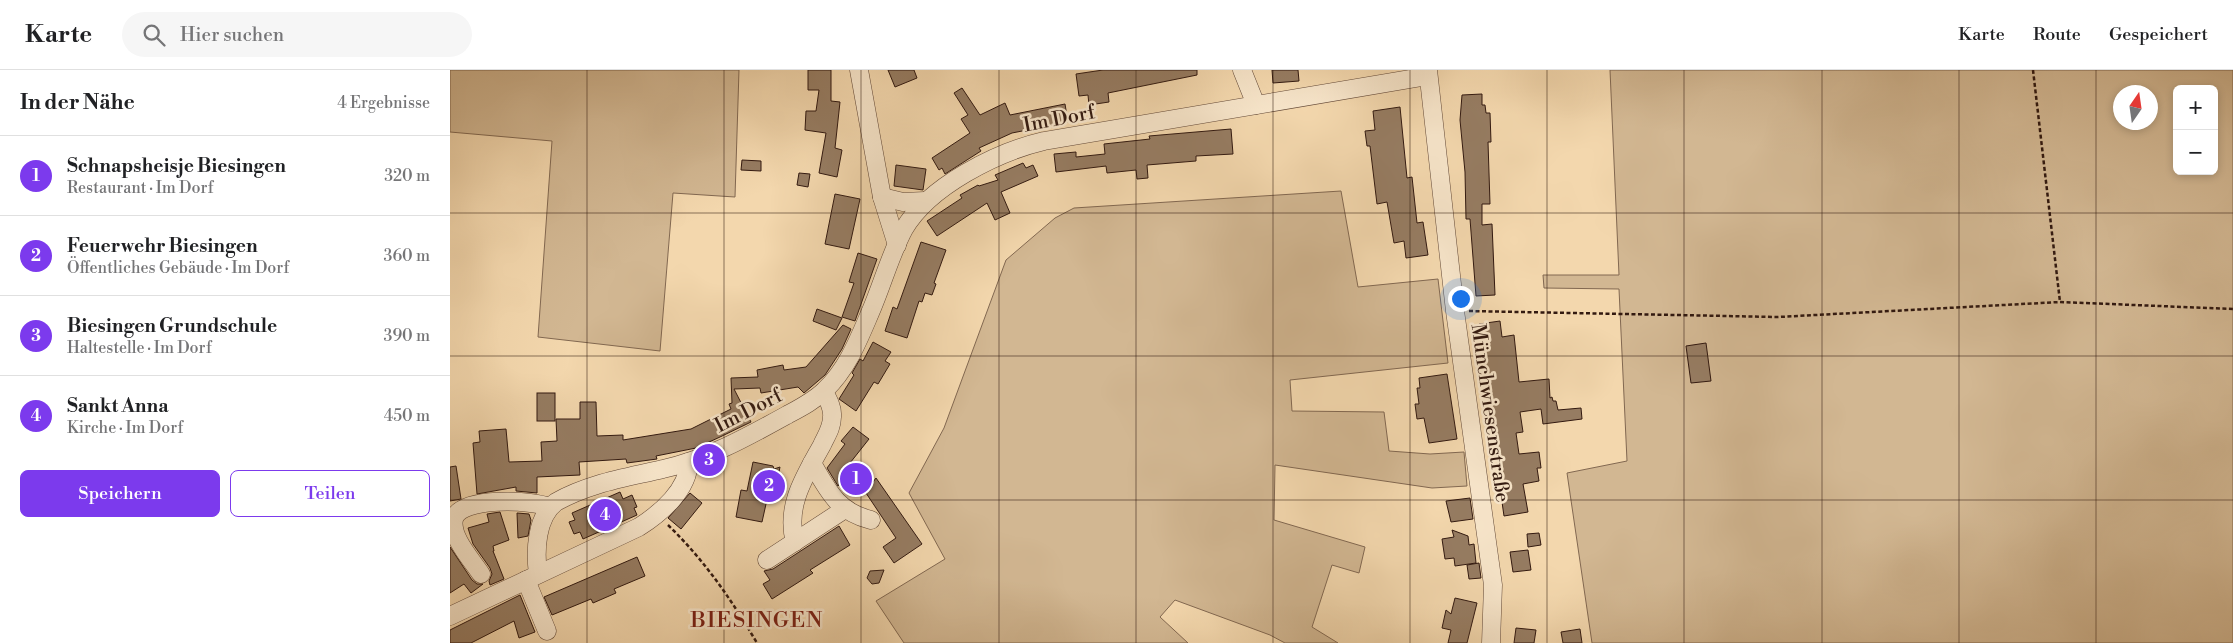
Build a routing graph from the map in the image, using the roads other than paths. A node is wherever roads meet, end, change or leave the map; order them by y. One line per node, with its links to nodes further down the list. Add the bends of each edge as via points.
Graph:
1 (859, 70): 5 (street)
2 (1242, 70): 4 (street)
3 (1428, 73): 4 (street, Im Dorf); 20 (street, Münchwiesenstraße, via 1455,311 1493,585)
4 (1256, 105): 6 (street, Im Dorf, via 1025,145 986,163)
5 (882, 197): 6 (street, via 903,202); 7 (street)
6 (925, 201): 7 (street, Im Dorf, via 904,229)
7 (897, 245): 8 (street, Im Dorf, via 856,347)
8 (824, 392): 9 (street, Im Dorf, via 775,422); 10 (street, via 833,415)
9 (689, 462): 11 (street, Im Dorf, via 601,482); 17 (street, via 689,473 683,484 657,515 639,527)
10 (812, 463): 12 (street, via 834,499); 14 (street, via 803,478 792,516)
11 (549, 507): 16 (street, via 531,502 493,502 457,514 455,532); 17 (street, via 536,547)
12 (845, 509): 13 (street); 14 (street)
13 (871, 520)
14 (795, 542): 15 (street)
15 (767, 560)
16 (481, 574)
17 (532, 577): 18 (street); 19 (street)
18 (450, 616)
19 (547, 631)
20 (1490, 643)

